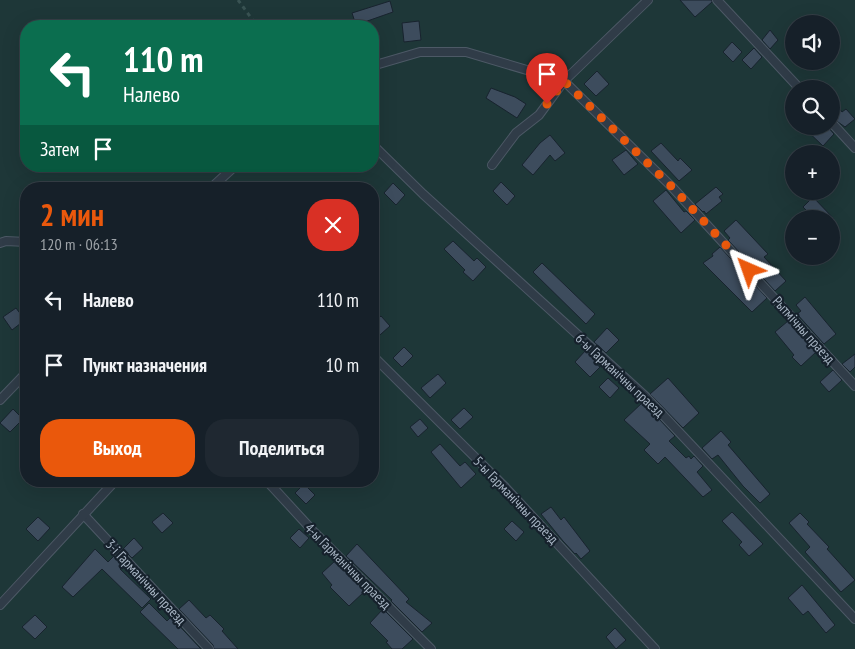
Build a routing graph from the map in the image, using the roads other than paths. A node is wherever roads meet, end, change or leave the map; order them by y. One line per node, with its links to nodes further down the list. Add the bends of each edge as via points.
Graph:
1 (648, 0): 5 (lane)
2 (717, 0): 4 (lane)
3 (379, 64): 5 (lane, via 420,52 466,52)
4 (792, 80)
5 (564, 81): 9 (lane, via 539,115 516,133); 16 (lane, Рытмічны праезд, via 672,187)
6 (840, 132): 7 (lane)
7 (855, 148)
8 (379, 151): 22 (lane, 6-ы Гарманічны праезд, via 645,396)
9 (492, 165)
10 (228, 172): 11 (lane)
11 (218, 182)
12 (20, 242): 13 (lane)
13 (0, 244)
14 (379, 362): 25 (lane, 5-ы Гарманічны праезд, via 504,486)
15 (20, 379): 17 (lane)
16 (855, 386)
17 (0, 400)
18 (109, 487): 20 (lane)
19 (273, 487): 24 (lane, 4-ы Гарманічны праезд)
20 (83, 514): 21 (lane); 23 (lane, 3-і Гарманічны праезд)
21 (0, 605)
22 (855, 619)
23 (209, 649)
24 (431, 649)
25 (655, 649)

